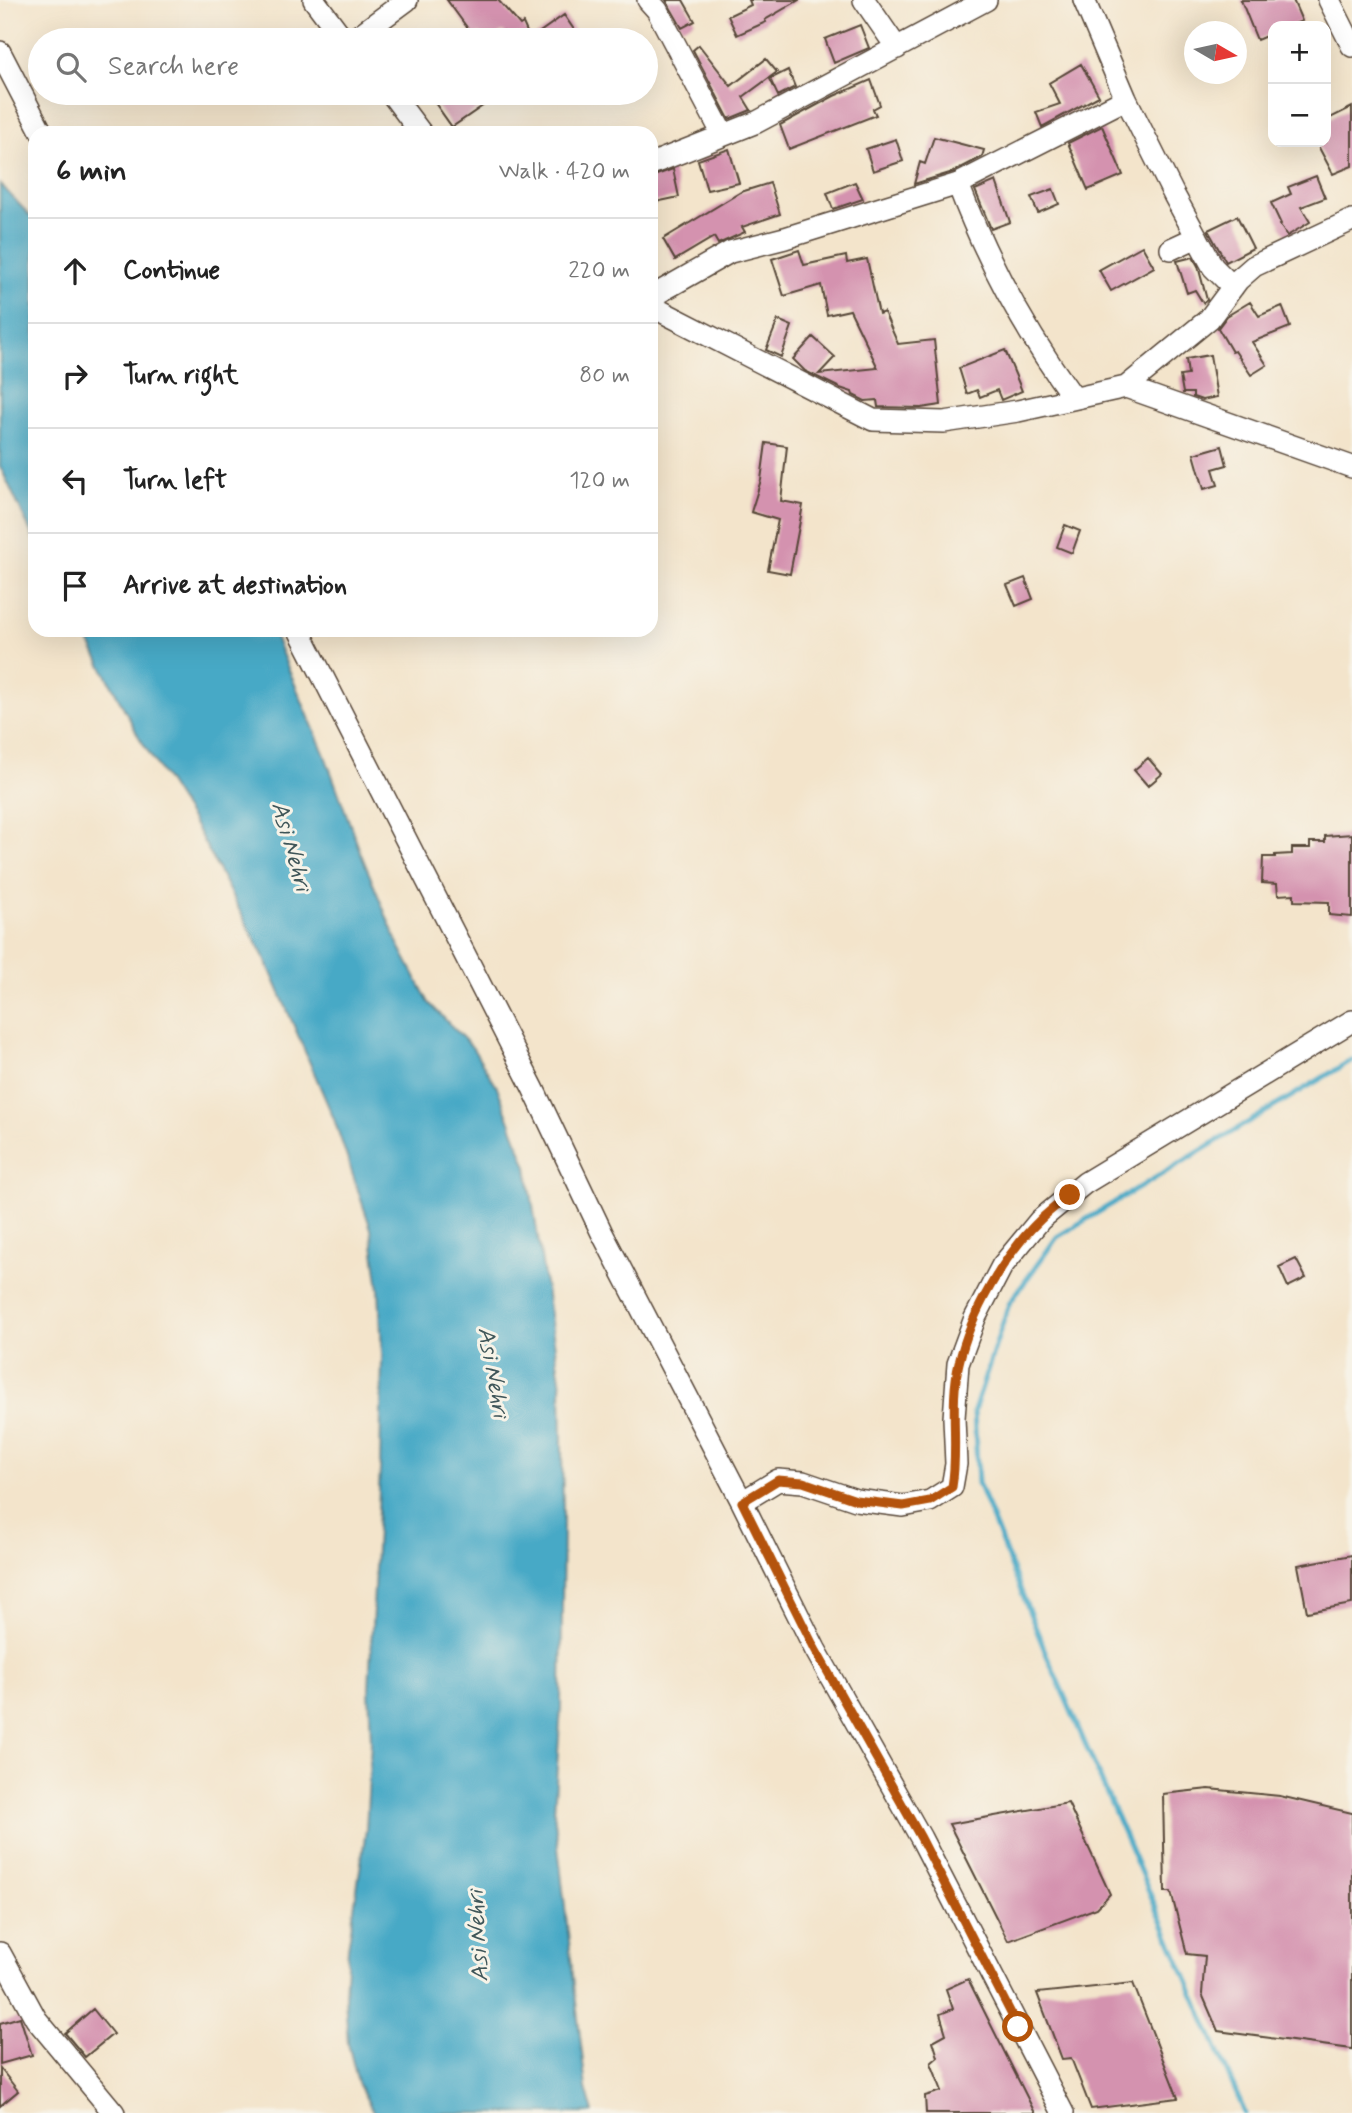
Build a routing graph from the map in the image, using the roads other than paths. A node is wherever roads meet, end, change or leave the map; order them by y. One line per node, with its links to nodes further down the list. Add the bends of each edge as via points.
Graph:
1 (314, 0): 8 (street)
2 (407, 0): 9 (street)
3 (648, 0): 17 (street)
4 (864, 0): 11 (street)
5 (986, 0): 11 (street)
6 (1084, 0): 13 (street)
7 (1329, 0): 10 (street)
8 (335, 28)
9 (369, 28)
10 (1352, 46)
11 (897, 47): 17 (street, via 757,122)
12 (0, 52): 15 (street)
13 (1126, 99): 19 (street); 21 (street)
14 (400, 105): 16 (street)
15 (38, 126)
16 (416, 126)
17 (723, 135): 18 (street)
18 (658, 161)
19 (958, 184): 24 (street, via 730,252); 27 (street, via 1000,283)
20 (1352, 220): 23 (street, via 1254,266)
21 (1197, 237): 22 (street); 23 (street, via 1213,267)
22 (1171, 249)
23 (1233, 287): 26 (street, via 1209,319)
24 (658, 292)
25 (658, 310): 27 (street, via 873,420 944,422)
26 (1126, 387): 27 (street); 28 (street)
27 (1073, 397)
28 (1352, 467)
29 (303, 637): 31 (street)
30 (1352, 1021): 31 (street, via 1085,1183 1040,1220 1002,1266 958,1364 952,1487 930,1501 903,1506 856,1500 803,1482 778,1480)
31 (742, 1502): 34 (street, via 815,1649 921,1838)
32 (0, 1953): 33 (street, via 36,2019)
33 (114, 2113)
34 (1063, 2113)

